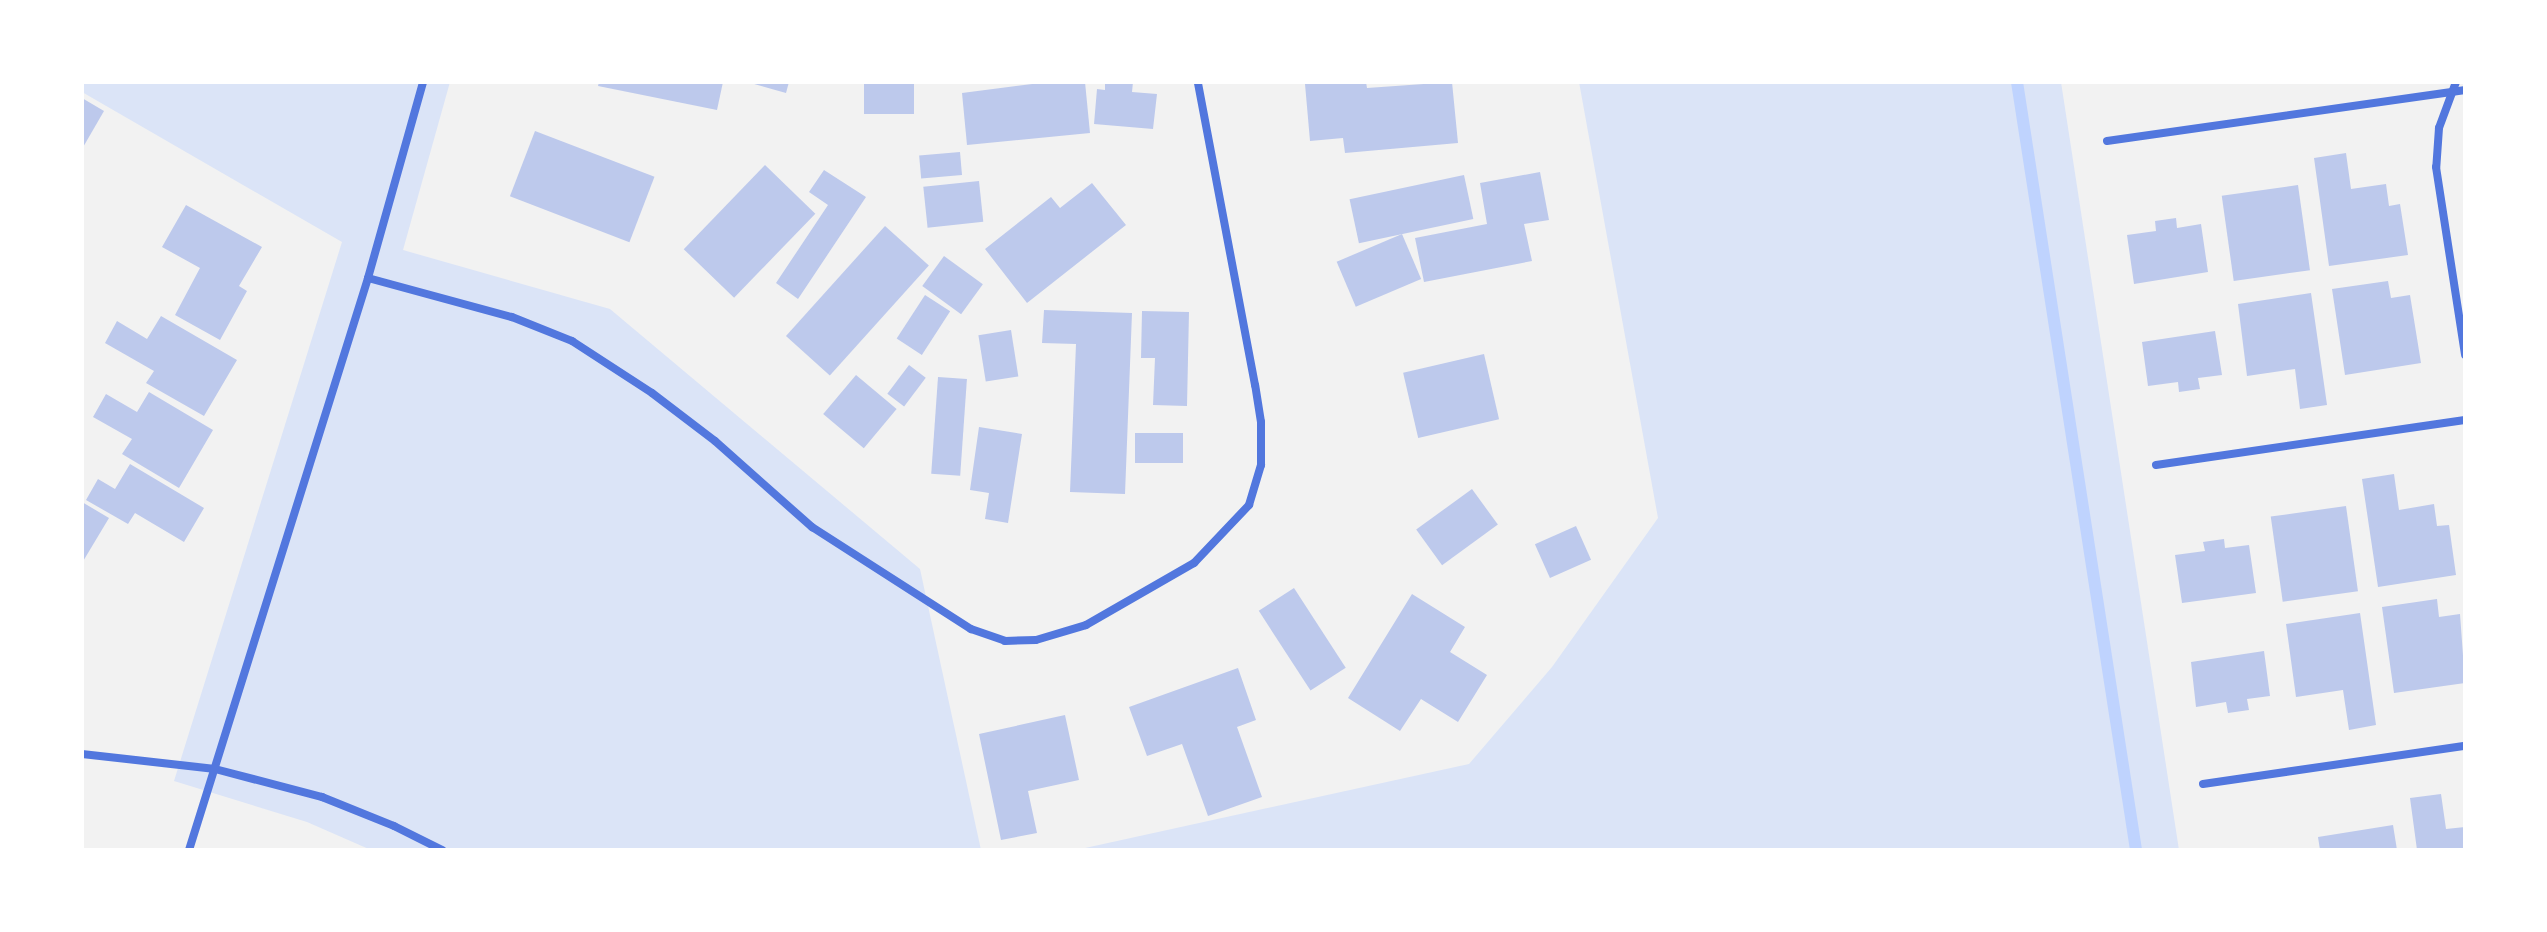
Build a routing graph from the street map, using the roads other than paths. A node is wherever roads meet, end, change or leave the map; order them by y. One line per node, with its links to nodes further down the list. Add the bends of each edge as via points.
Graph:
1 (423, 82): 7 (street)
2 (1198, 82): 7 (street, via 1255,385 1261,465 1249,505 1194,563 1086,625 1036,640 1005,641 971,629 812,527 690,422 572,341 512,317)
3 (2456, 82): 5 (street)
4 (2465, 90): 5 (street)
5 (2452, 92): 6 (street); 8 (street, via 2439,128 2436,167)
6 (2107, 141)
7 (368, 278): 13 (street)
8 (2465, 355)
9 (2465, 420): 10 (street)
10 (2156, 465)
11 (2465, 746): 14 (street)
12 (82, 754): 13 (street)
13 (215, 769): 15 (street); 16 (street, via 322,797)
14 (2203, 784)
15 (189, 850)
16 (442, 850)

